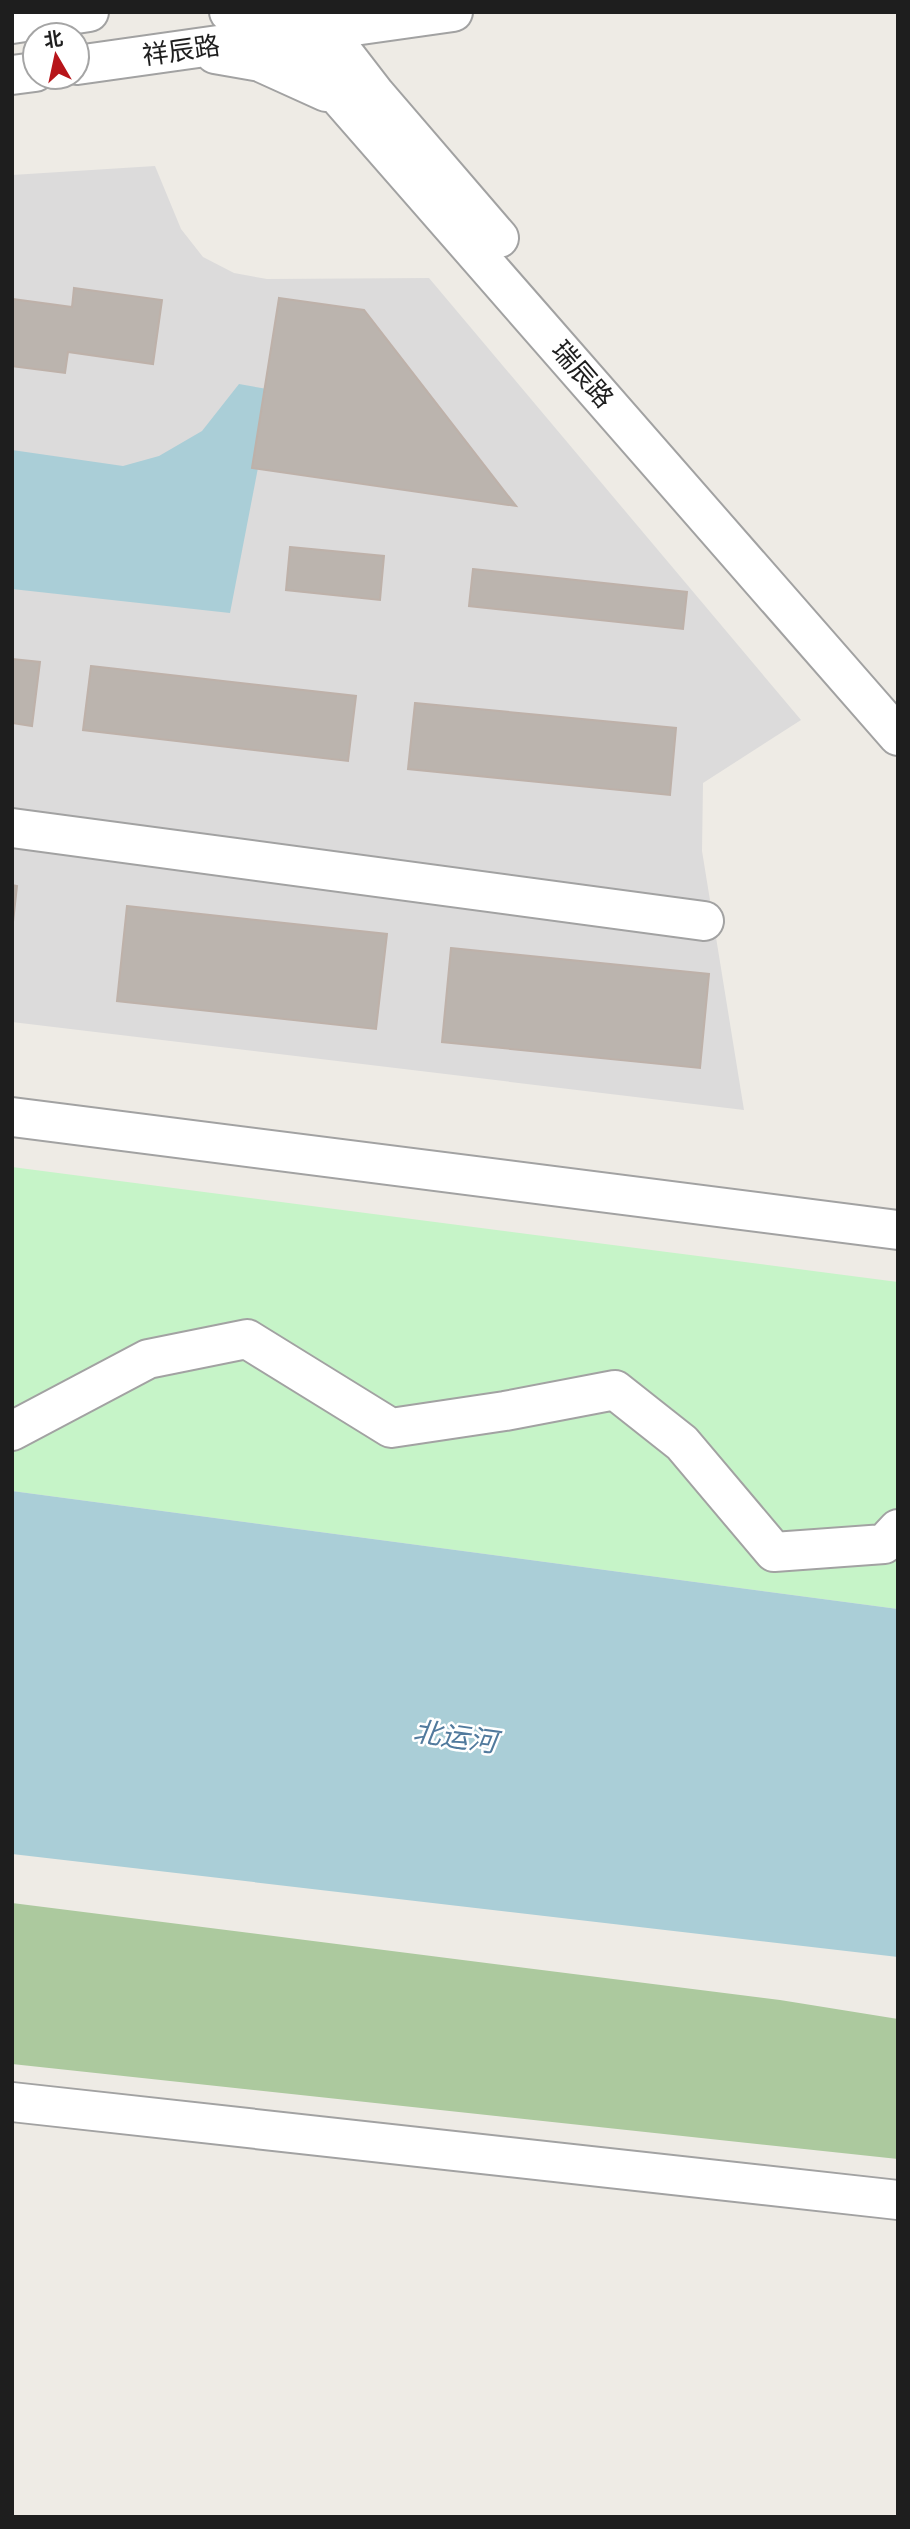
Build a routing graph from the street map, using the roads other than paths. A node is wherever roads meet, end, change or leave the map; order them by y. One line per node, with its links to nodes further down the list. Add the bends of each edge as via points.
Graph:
1 (89, 12): 5 (street)
2 (229, 12): 4 (street)
3 (453, 12): 4 (street, 祥辰路)
4 (298, 22): 6 (street, 祥辰路); 8 (street, 瑞辰路)
5 (12, 24)
6 (175, 51): 7 (street, 祥辰路); 8 (street, via 260,62)
7 (91, 63)
8 (362, 101): 9 (street, 瑞辰路); 10 (street, 瑞辰路)
9 (898, 696)
10 (898, 736)
11 (12, 828): 12 (street)
12 (704, 921)
13 (12, 1116): 14 (street)
14 (898, 1230)
15 (12, 1431): 16 (street, via 148,1359 247,1339 391,1428 615,1390 682,1443 774,1552 884,1544)
16 (898, 1529)
17 (12, 2102): 18 (street)
18 (898, 2200)

